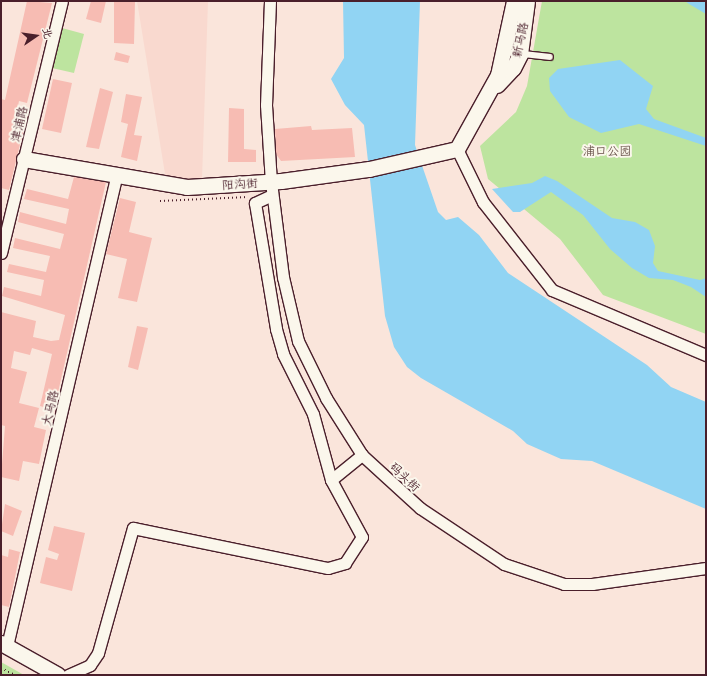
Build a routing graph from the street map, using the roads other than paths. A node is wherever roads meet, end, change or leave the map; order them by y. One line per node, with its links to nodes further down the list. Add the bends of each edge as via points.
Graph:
1 (62, 1): 8 (street, 津浦路)
2 (270, 1): 10 (street, 码头街, via 266,105)
3 (514, 1): 5 (street, 新马路)
4 (527, 1): 5 (street, 新马路)
5 (513, 53): 6 (lane); 7 (street, 新马路)
6 (550, 57)
7 (456, 149): 10 (street, 阳沟街); 12 (street, via 483,202 552,290)
8 (24, 159): 9 (street, 阳沟街); 11 (street, 津浦路)
9 (116, 176): 10 (street, 阳沟街, via 173,187); 16 (street, 大马路)
10 (271, 188): 13 (street, 码头街, via 283,277 298,341 326,398); 14 (street, via 255,203 276,329 283,354 312,414)
11 (1, 253)
12 (706, 355)
13 (362, 455): 14 (street); 15 (street, 码头街, via 420,508 504,564 564,584 592,584)
14 (331, 480): 18 (street, via 362,537 345,563 328,568 133,528 98,653 90,664)
15 (706, 568)
16 (4, 644): 17 (street)
17 (58, 675)
18 (68, 675)

